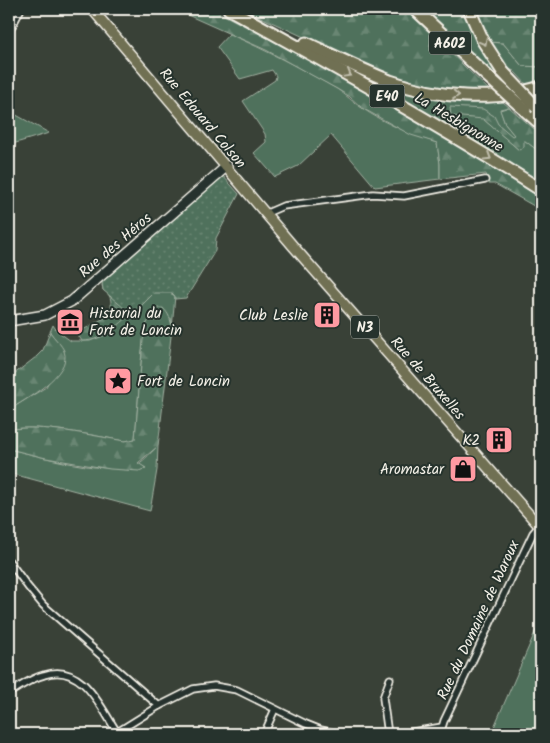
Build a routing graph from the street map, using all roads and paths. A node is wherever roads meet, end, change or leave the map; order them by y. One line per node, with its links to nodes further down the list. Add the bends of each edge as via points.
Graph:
1 (21, 9): 6 (street)
2 (92, 9): 10 (main road, Rue Edouard Colson / N3)
3 (230, 9): 7 (highway, one-way to 7, via 376,75 418,89 483,96 516,94); 12 (highway, La Hesbignonne / E40, one-way to 12, via 366,84)
4 (415, 9): 9 (highway, A602, bridge)
5 (469, 9): 8 (highway, one-way to 8, bridge, via 483,41 503,72)
6 (9, 32)
7 (541, 87)
8 (539, 110)
9 (541, 124)
10 (227, 166): 13 (main road, Rue Edouard Colson / N3); 15 (street, Rue des Héros, via 72,301 45,315)
11 (485, 180): 13 (street, via 404,196 373,194 283,206)
12 (541, 190)
13 (267, 213): 14 (main road, Rue Edouard Colson / N3)
14 (293, 246): 16 (main road, Rue de Bruxelles / N3)
15 (9, 321)
16 (540, 527): 22 (street, Rue du Domaine de Waroux, via 533,533)
17 (9, 561): 20 (street, via 43,605)
18 (390, 679): 26 (street, via 383,698)
19 (9, 693): 23 (street, via 44,674 69,674 88,687)
20 (159, 706): 21 (street, via 193,689 214,686 237,690); 23 (street)
21 (276, 709): 24 (street); 25 (street, via 321,730)
22 (442, 727): 27 (street); 28 (street, Rue du Domaine de Waroux)
23 (116, 733)
24 (264, 734)
25 (339, 734)
26 (388, 734)
27 (400, 734)
28 (440, 734)

